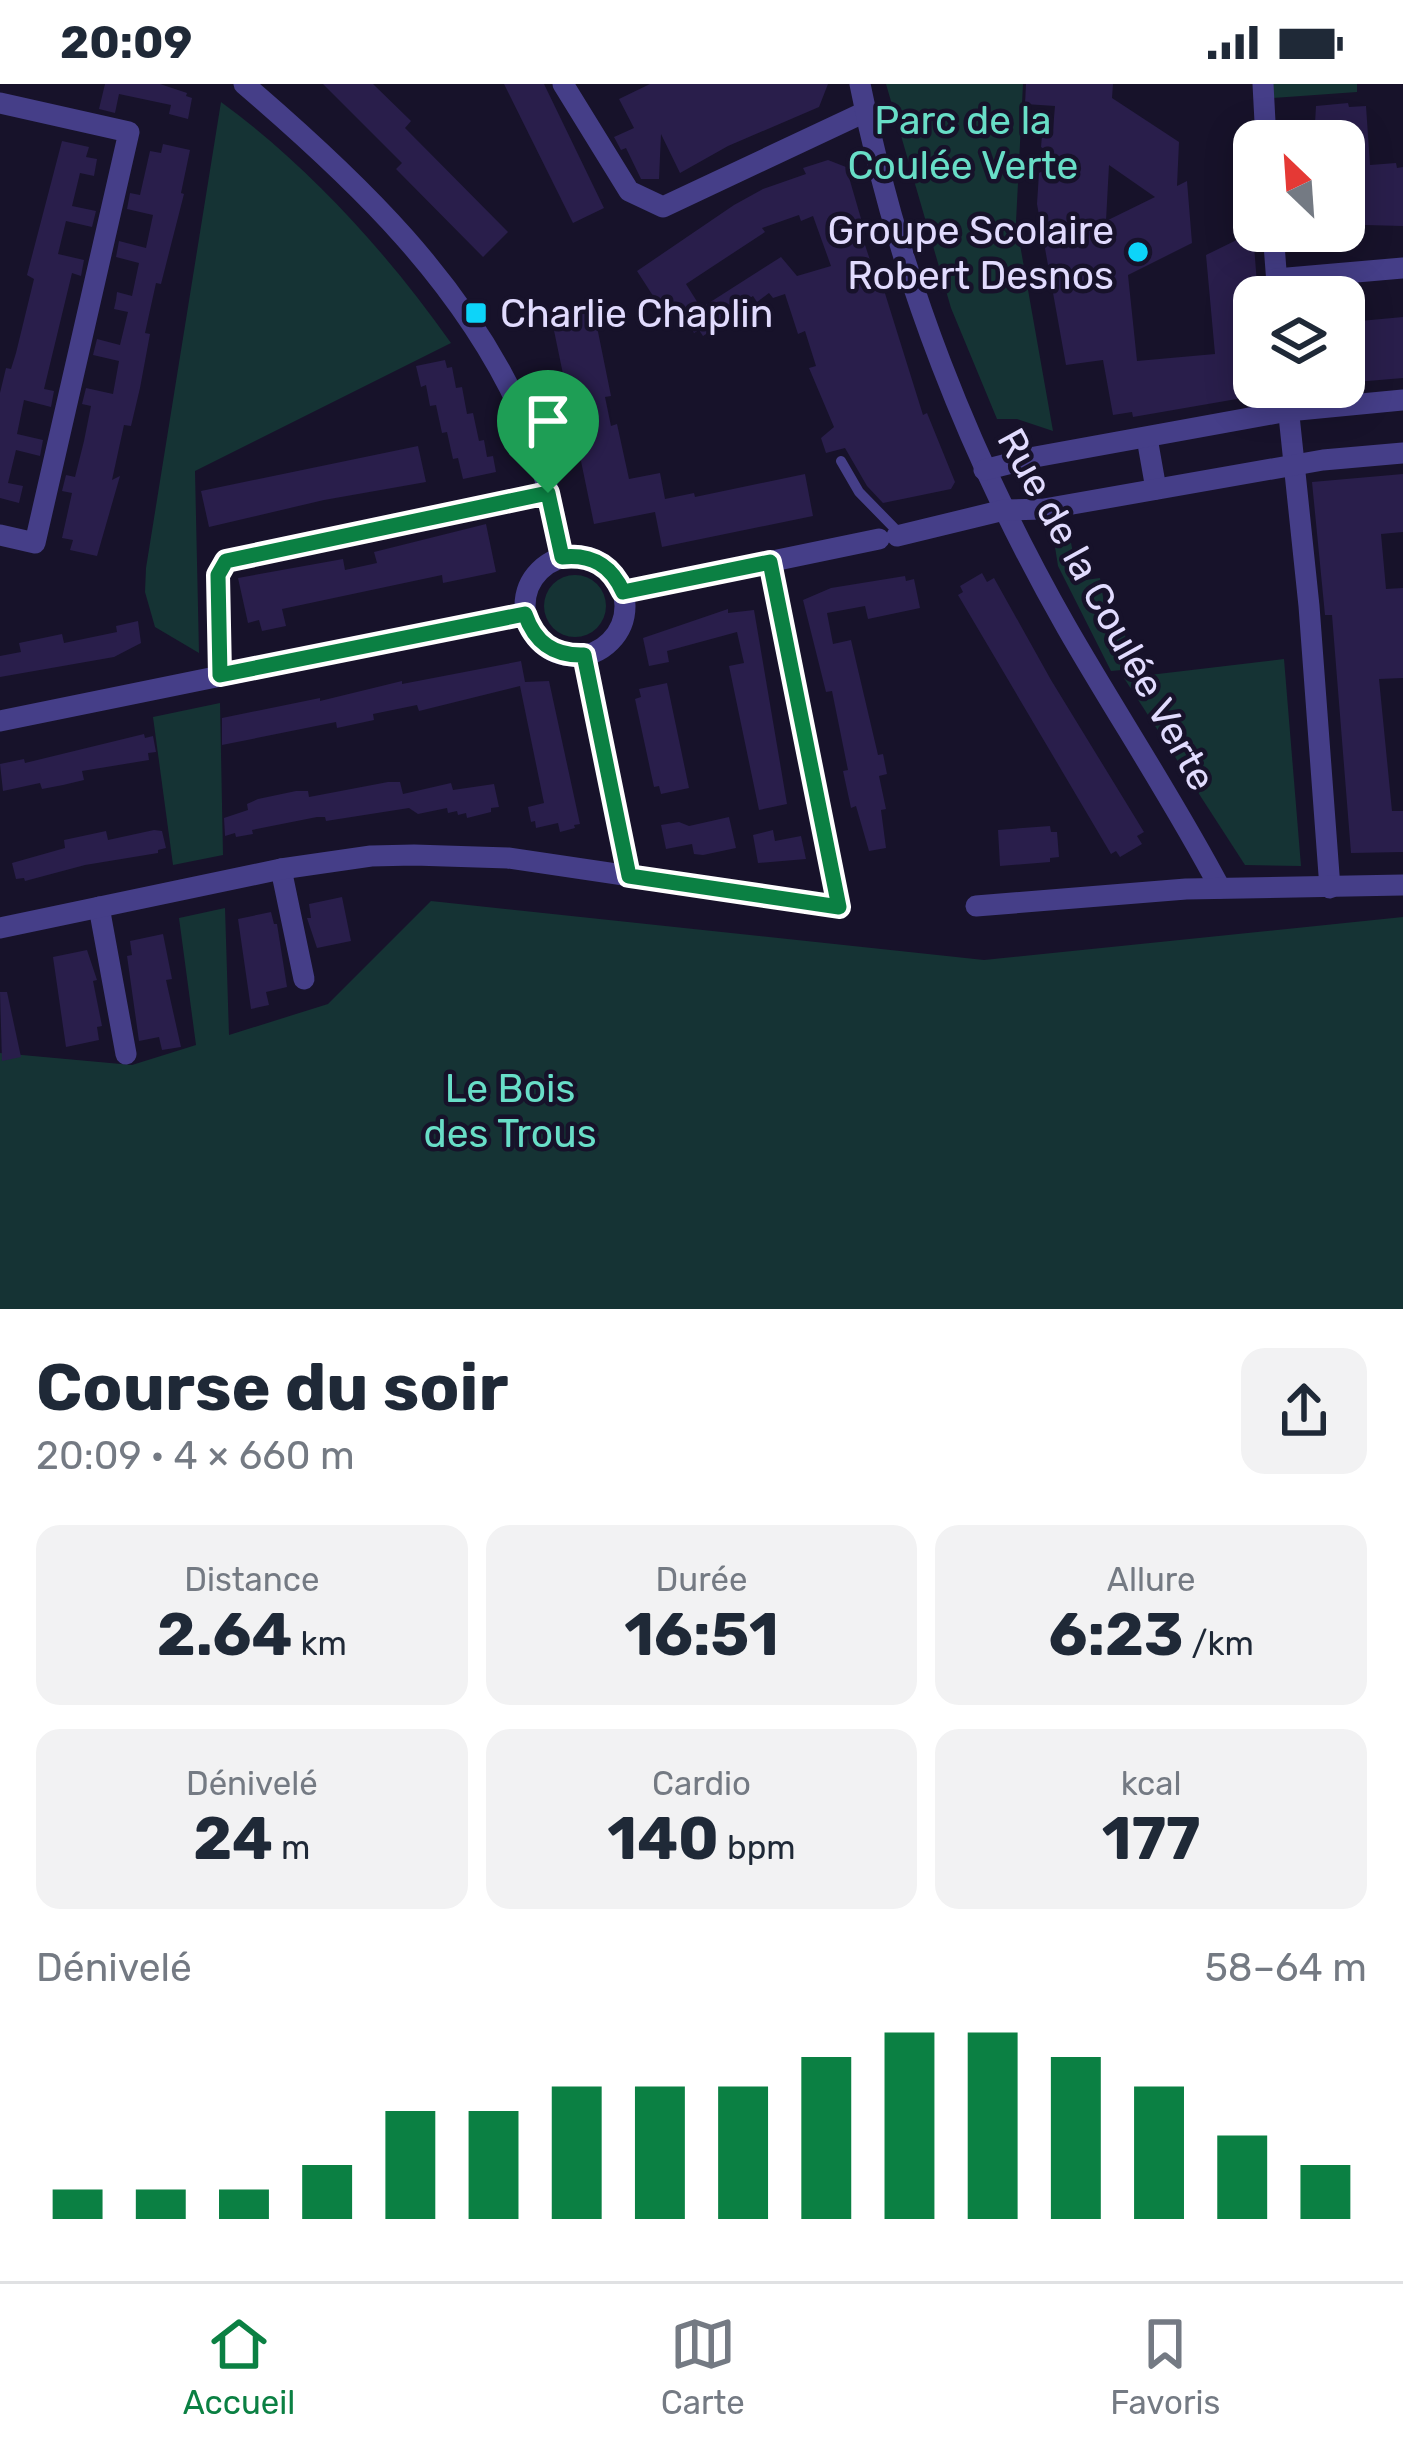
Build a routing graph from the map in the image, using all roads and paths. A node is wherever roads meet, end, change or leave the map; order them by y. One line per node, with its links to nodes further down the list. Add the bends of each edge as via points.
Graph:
1 (244, 84): 19 (street, via 315,146 447,287 509,386)
2 (563, 84): 6 (street, via 629,191 663,207)
3 (860, 84): 6 (street, Rue de la Coulée Verte)
4 (1262, 84): 7 (street)
5 (0, 103): 21 (street, via 129,132 35,543)
6 (865, 112): 17 (street, Rue de la Coulée Verte, via 924,315)
7 (1265, 120)
8 (1403, 268): 9 (street)
9 (1353, 276)
10 (1403, 400): 12 (street)
11 (1288, 408): 12 (street)
12 (1288, 411): 13 (street); 16 (street)
13 (1147, 437): 17 (street); 18 (street)
14 (1403, 453): 16 (street)
15 (841, 461): 22 (lane)
16 (1294, 465): 18 (street); 34 (street)
17 (984, 470): 20 (street, Rue de la Coulée Verte)
18 (1156, 489): 20 (street)
19 (548, 493): 23 (street); 28 (street, via 226,561 218,575)
20 (1004, 510): 22 (street); 33 (street, Rue de la Coulée Verte)
21 (0, 535)
22 (892, 536): 24 (street)
23 (562, 557): 25 (street, via 606,567); 26 (street, via 529,585)
24 (770, 562): 25 (street); 31 (street, via 839,907)
25 (623, 592): 27 (street, via 621,625)
26 (525, 614): 27 (street, via 553,651); 28 (street)
27 (584, 655): 31 (street)
28 (220, 675): 29 (street)
29 (0, 721)
30 (281, 869): 31 (street, via 459,855); 36 (street); 38 (street)
31 (629, 876)
32 (1403, 885): 34 (street)
33 (1220, 888): 34 (street); 35 (street)
34 (1330, 888)
35 (976, 906)
36 (99, 907): 37 (street); 39 (street)
37 (0, 928)
38 (304, 979)
39 (126, 1054)

